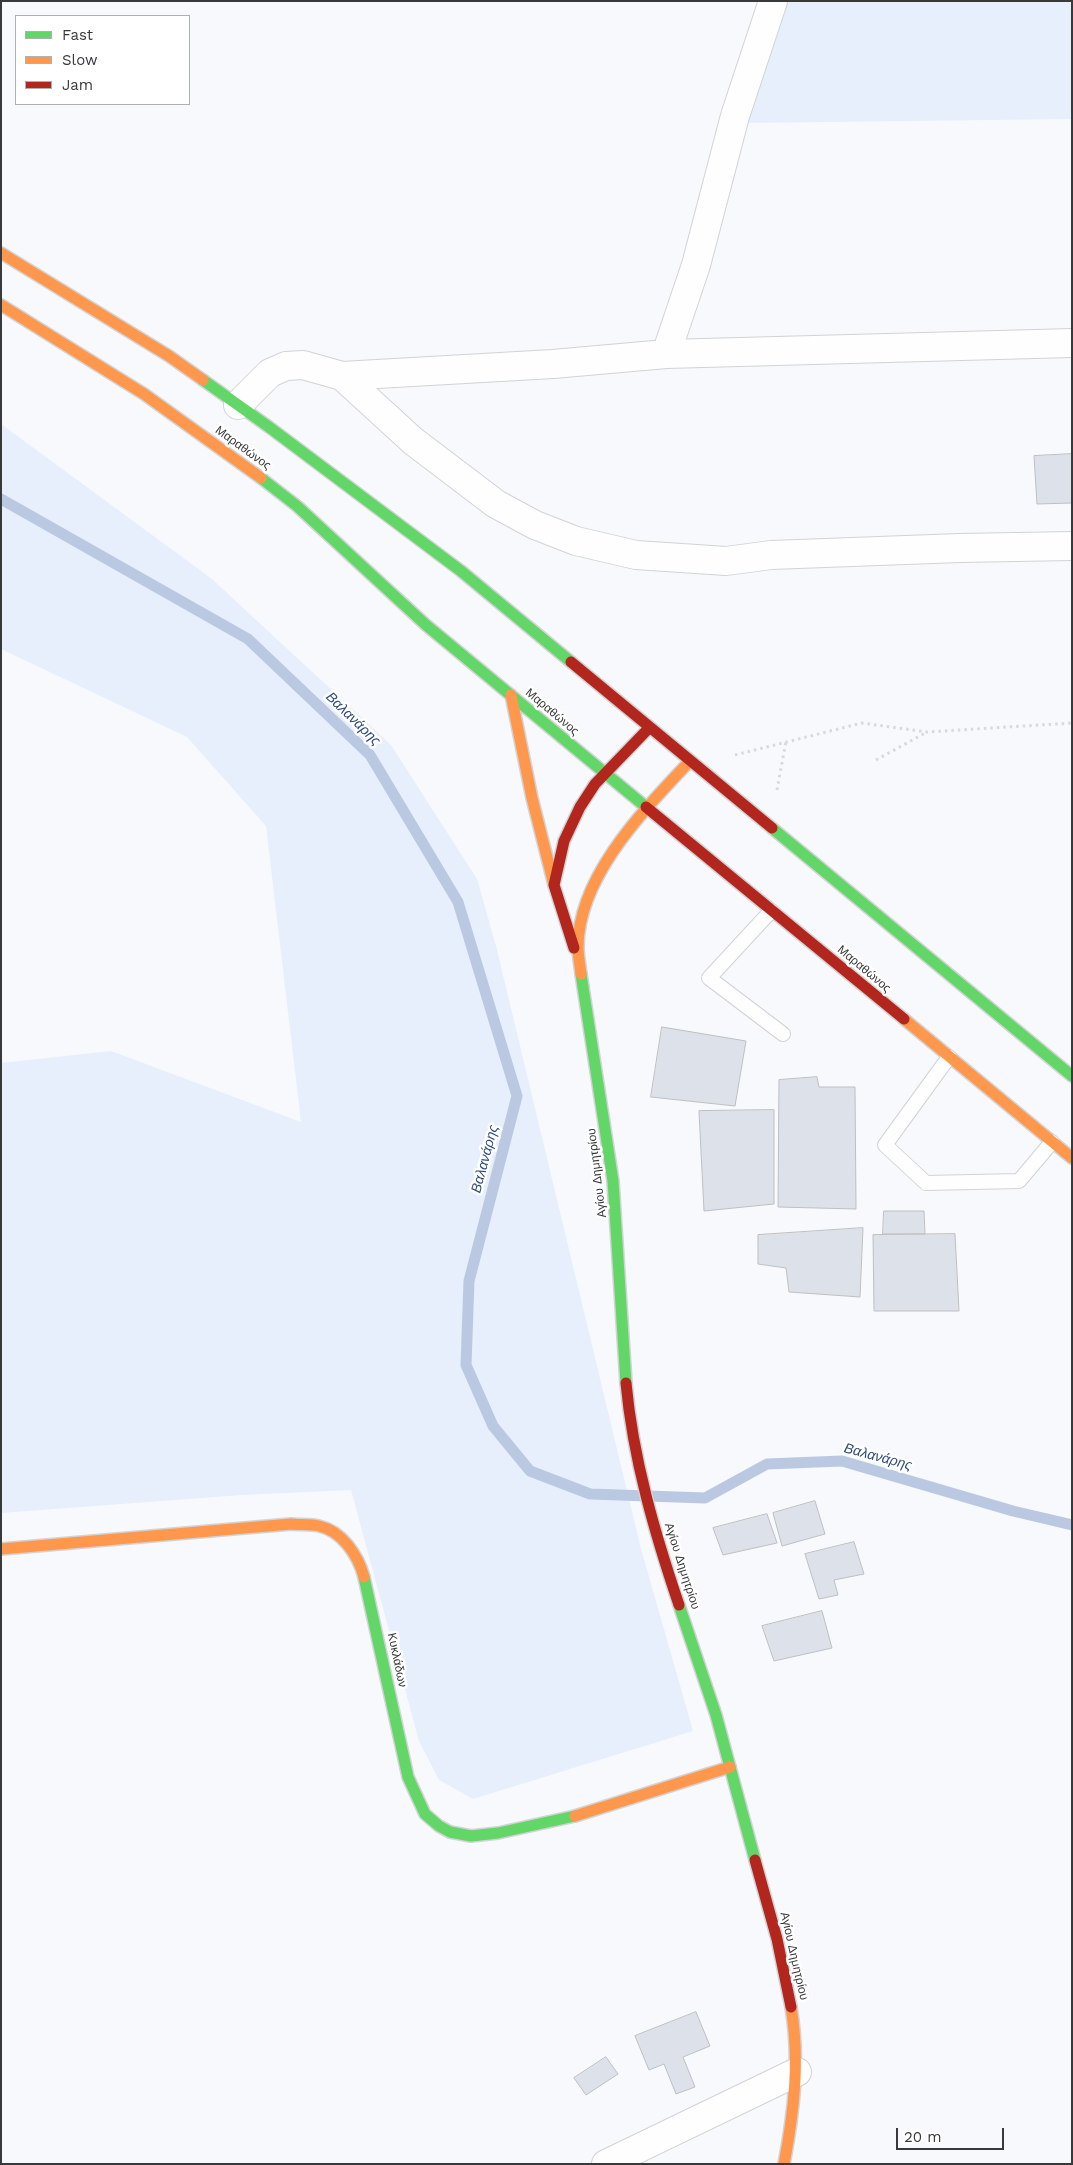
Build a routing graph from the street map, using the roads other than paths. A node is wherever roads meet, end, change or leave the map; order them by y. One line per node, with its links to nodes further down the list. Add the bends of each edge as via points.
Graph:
1 (773, 1): 5 (street, via 735,116 696,265)
2 (1, 253): 7 (main road, via 169,356)
3 (1, 305): 9 (main road, Μαραθώνος, via 144,394 242,463 297,506 426,625)
4 (1072, 342): 5 (street)
5 (666, 354): 6 (street)
6 (342, 376): 7 (street, via 304,365 286,366 270,373); 8 (street, via 413,441 496,504 535,525 576,541 636,556 726,561 771,555)
7 (238, 405): 10 (main road, via 461,571)
8 (1072, 546)
9 (511, 695): 12 (main road, Μαραθώνος); 14 (main road, Αγίου Δημητρίου)
10 (649, 728): 11 (main road); 12 (main road)
11 (690, 761): 13 (main road, Αγίου Δημητρίου); 19 (main road)
12 (605, 774): 13 (main road, Μαραθώνος); 14 (main road, via 591,789 564,841)
13 (647, 808): 15 (main road, Μαραθώνος); 16 (main road, Αγίου Δημητρίου, via 611,854 591,891 579,930)
14 (554, 885): 16 (main road, Αγίου Δημητρίου)
15 (771, 910): 17 (lane, via 709,978); 18 (main road, Μαραθώνος)
16 (580, 967): 23 (main road, Αγίου Δημητρίου, via 613,1180 627,1393 637,1448 657,1532)
17 (783, 1034)
18 (949, 1057): 20 (main road, Μαραθώνος); 20 (lane, via 885,1145 926,1183 1019,1181)
19 (1072, 1076)
20 (1052, 1142): 21 (main road, Μαραθώνος)
21 (1072, 1158)
22 (1, 1549): 23 (main road, Κυκλάδων, via 291,1524 320,1526 344,1540 360,1562 370,1596 408,1777 425,1814 450,1832 471,1836 498,1833 583,1814)
23 (730, 1767): 24 (main road, Αγίου Δημητρίου, via 785,1967 796,2034)
24 (797, 2072): 25 (street); 26 (main road, Αγίου Δημητρίου)
25 (606, 2164)
26 (784, 2164)

